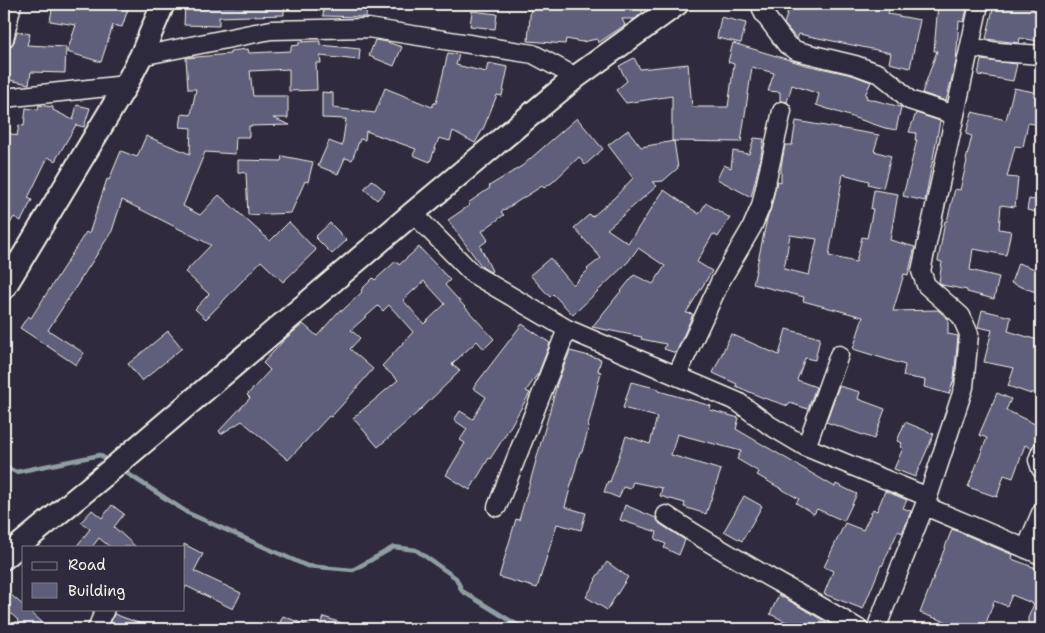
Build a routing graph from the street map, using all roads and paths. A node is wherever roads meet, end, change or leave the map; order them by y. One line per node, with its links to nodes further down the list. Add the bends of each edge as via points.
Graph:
1 (12, 4): 6 (street)
2 (162, 4): 9 (main road)
3 (677, 4): 10 (main road)
4 (760, 4): 14 (street, via 776,33 797,51 880,74 909,100)
5 (979, 4): 7 (street)
6 (4, 39)
7 (970, 47): 8 (street); 14 (street)
8 (1041, 55)
9 (142, 56): 10 (street, via 271,30 368,28 533,54); 11 (main road)
10 (576, 77): 15 (main road)
11 (126, 85): 12 (street); 16 (main road)
12 (4, 98)
13 (782, 111): 19 (street, via 761,206 720,282)
14 (955, 115): 23 (street, via 921,271 926,285 960,316 969,334 964,387)
15 (413, 213): 17 (street, via 474,274); 28 (main road)
16 (4, 288)
17 (567, 329): 19 (street); 24 (street)
18 (839, 355): 20 (street)
19 (678, 375): 20 (street, via 738,402)
20 (806, 447): 23 (street)
21 (1041, 452): 22 (street, via 1038,460)
22 (1041, 469)
23 (927, 502): 27 (street); 32 (street)
24 (497, 507)
25 (1041, 513): 27 (street)
26 (666, 515): 31 (street, via 703,540)
27 (1034, 552)
28 (4, 558)
29 (105, 610): 30 (street)
30 (97, 629)
31 (859, 629)
32 (876, 629)

